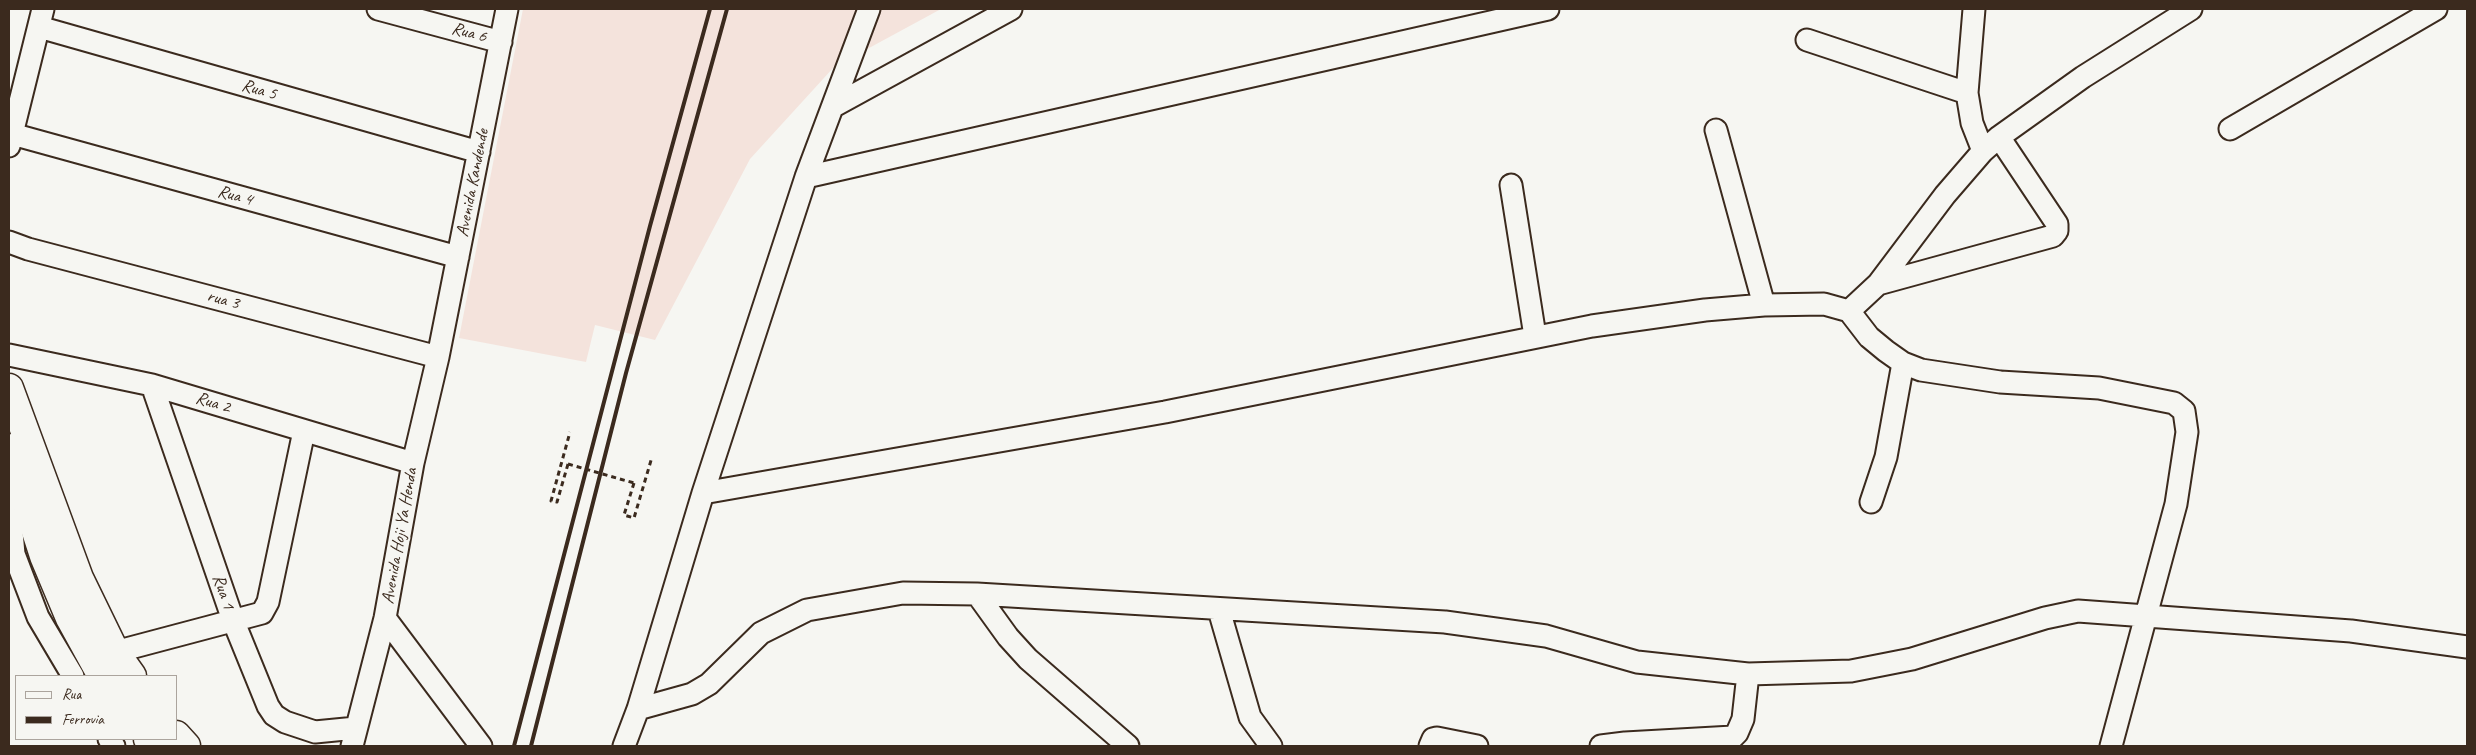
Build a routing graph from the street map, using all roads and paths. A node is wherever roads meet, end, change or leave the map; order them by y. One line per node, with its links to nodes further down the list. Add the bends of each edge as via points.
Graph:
1 (378, 9): 11 (street, Rua 6)
2 (507, 9): 11 (street, Avenida Kandende)
3 (869, 9): 13 (street)
4 (1011, 9): 13 (street)
5 (1548, 9): 20 (street)
6 (1974, 9): 12 (street)
7 (2191, 9): 16 (street, via 2082,77)
8 (2436, 9): 14 (street)
9 (41, 18): 17 (street); 19 (street, Rua 5)
10 (1807, 40): 12 (street)
11 (501, 42): 19 (street, Avenida Kandende)
12 (1967, 94): 18 (street, via 1972,123)
13 (834, 106): 20 (street)
14 (2230, 129)
15 (1716, 130): 25 (street)
16 (2000, 137): 18 (street); 24 (street, via 2057,224 2057,232 2053,236)
17 (10, 140): 23 (street, Rua 4)
18 (1983, 151): 24 (street, via 1945,195)
19 (479, 152): 23 (street, Avenida Kandende)
20 (806, 177): 38 (street)
21 (1511, 185): 27 (street)
22 (15, 249): 29 (street, rua 3)
23 (458, 257): 29 (street, Avenida Kandende)
24 (1878, 284): 26 (street)
25 (1764, 304): 26 (street, via 1824,304); 27 (street)
26 (1849, 311): 30 (street, via 1870,337)
27 (1535, 336): 38 (street, via 1165,412)
28 (9, 355): 31 (street, Rua 2)
29 (438, 357): 37 (street, Avenida Hoji Ya Henda)
30 (1903, 363): 40 (street, via 1886,457); 43 (street, via 1959,378 2099,388 2181,407 2186,416 2187,432 2183,467)
31 (152, 385): 33 (street, Rua 2); 45 (street, Rua 1)
32 (9, 388): 47 (main road, via 79,578)
33 (304, 431): 37 (street, Rua 2); 45 (street, via 268,602 262,613)
34 (570, 432): 36 (path, bridge, via 551,501 557,502 568,464 634,482 624,515 634,518)
35 (9, 448): 50 (main road, via 48,564 70,618)
36 (652, 457)
37 (413, 463): 44 (street, Avenida Hoji Ya Henda)
38 (703, 493): 52 (street)
39 (9, 500): 49 (street, via 14,554 38,617)
40 (1870, 502)
41 (977, 594): 42 (street); 52 (street, via 903,593 807,610 761,633 709,684 692,694); 56 (street, via 1028,659)
42 (1219, 610): 48 (street, via 1371,617 1500,628 1568,640 1637,662); 57 (street, via 1250,717)
43 (2146, 616): 46 (street, via 2351,630); 48 (street, via 2071,612 1912,659 1851,671); 61 (street)
44 (385, 618): 53 (street); 54 (street, Avenida Hoji Ya Henda)
45 (233, 620): 47 (street); 53 (street, Rua 1, via 274,715 316,732)
46 (2467, 647)
47 (115, 652): 51 (main road)
48 (1748, 674): 60 (street, via 1743,719 1733,737)
49 (72, 675)
50 (101, 675)
51 (131, 675)
52 (638, 708): 55 (street)
53 (354, 737)
54 (481, 746)
55 (624, 746)
56 (1128, 746)
57 (1270, 746)
58 (1430, 746): 59 (street, via 1436,738)
59 (1477, 746)
60 (1601, 746)
61 (2111, 746)

